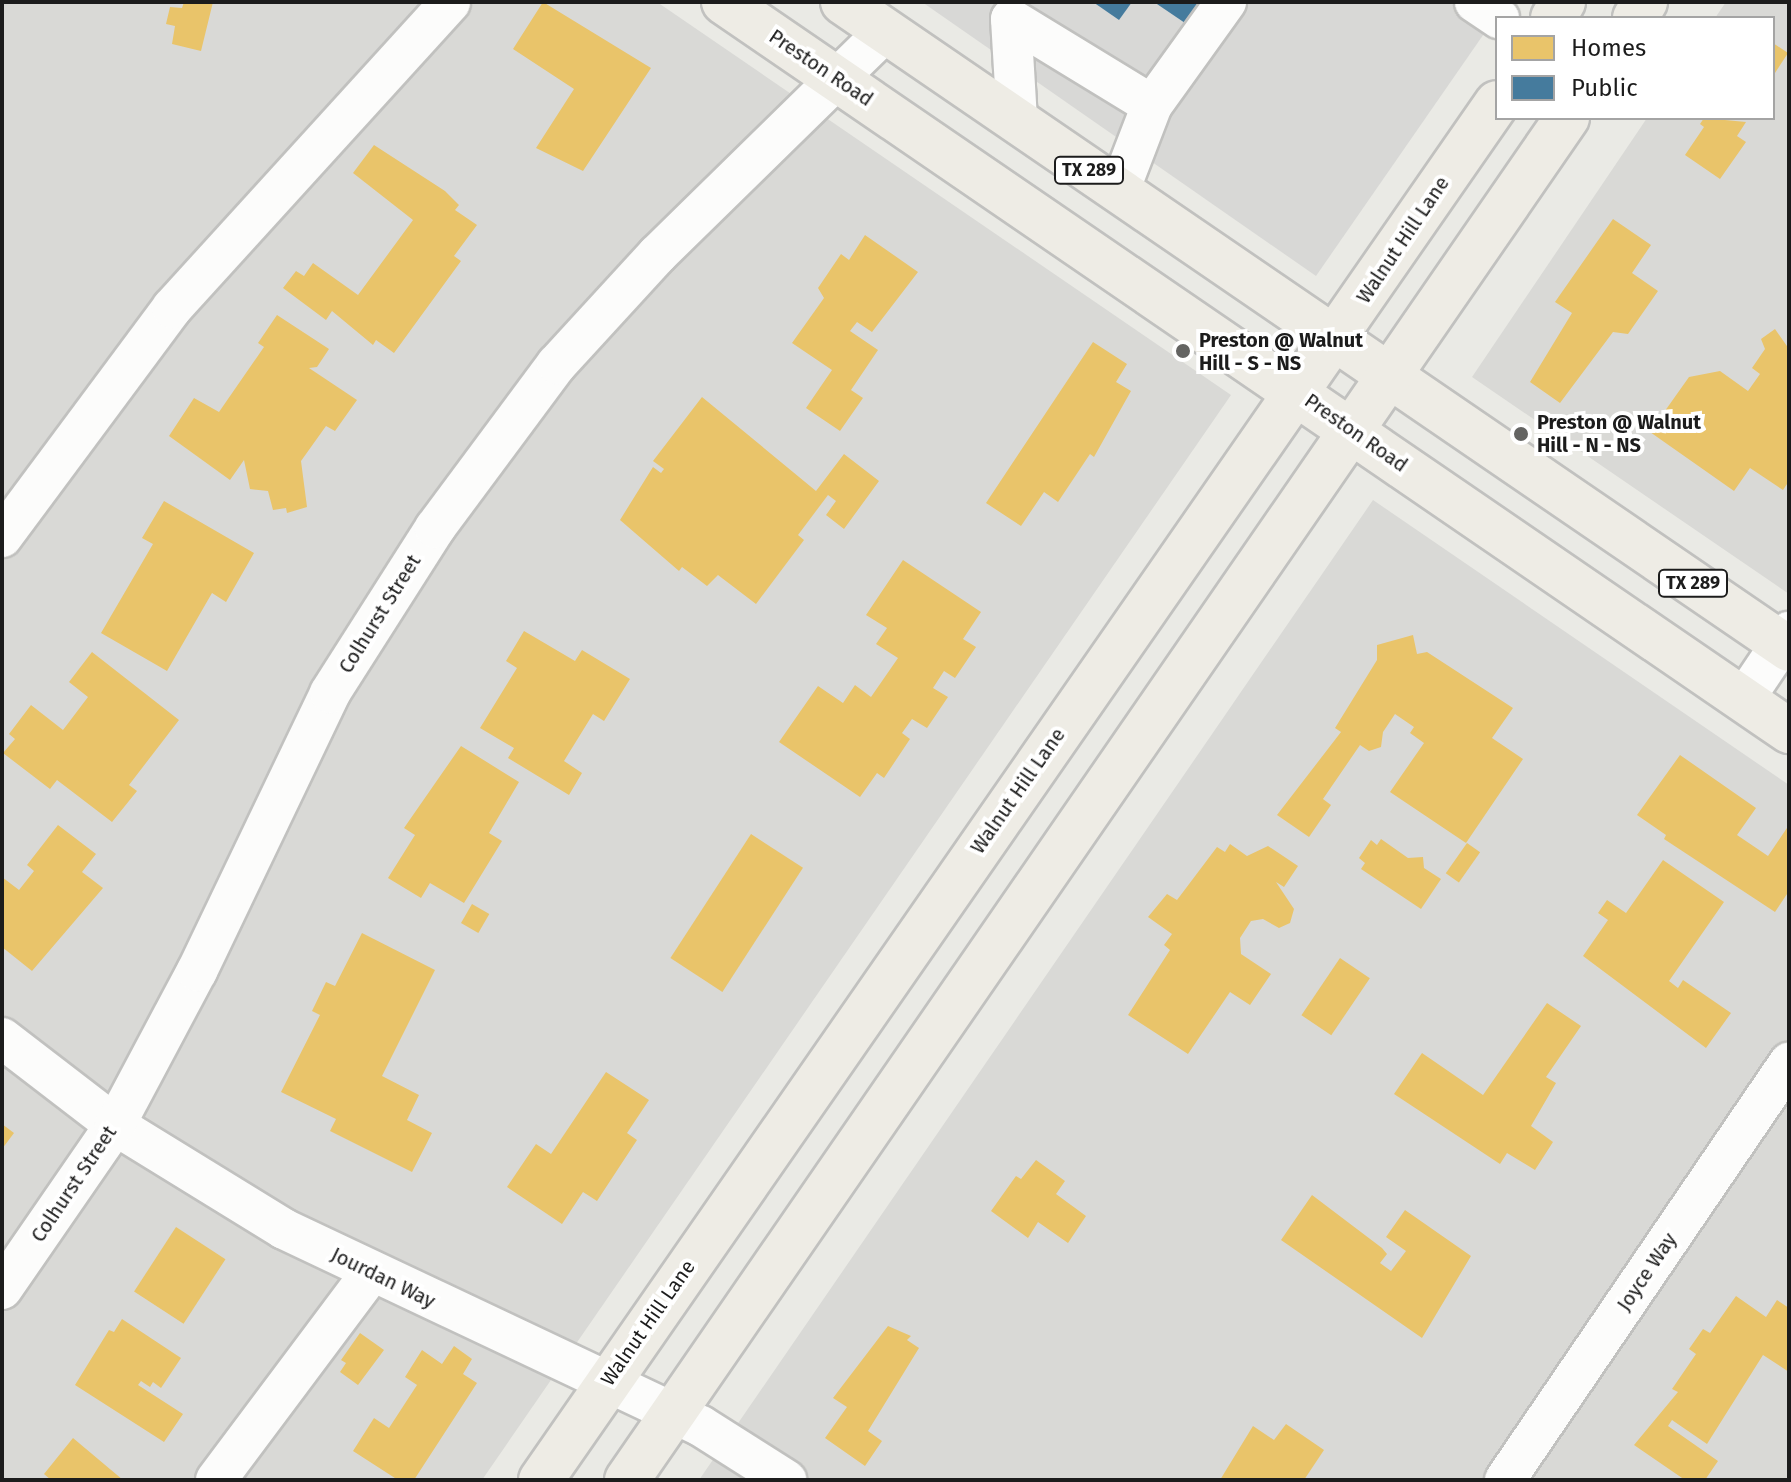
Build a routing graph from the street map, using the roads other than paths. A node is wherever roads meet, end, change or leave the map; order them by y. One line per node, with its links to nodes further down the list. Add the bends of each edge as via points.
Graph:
1 (450, 2): 19 (street, via 172,308)
2 (724, 2): 9 (main road, Preston Road)
3 (843, 2): 8 (main road, TX 289)
4 (1226, 2): 10 (street)
5 (1475, 2): 7 (street)
6 (999, 11): 10 (street); 12 (street)
7 (1496, 16)
8 (886, 31): 9 (street, Colhurst Street); 12 (main road, TX 289)
9 (839, 81): 17 (main road, Preston Road); 25 (street, Colhurst Street, via 657,255 557,364 435,528 330,693 197,971)
10 (1152, 105): 14 (street)
11 (1495, 106): 15 (main road, Walnut Hill Lane)
12 (1017, 120): 14 (main road, TX 289)
13 (1566, 120): 16 (main road)
14 (1119, 191): 15 (main road, TX 289)
15 (1334, 338): 16 (main road, TX 289); 17 (main road, Walnut Hill Lane)
16 (1392, 377): 18 (main road); 20 (main road, TX 289)
17 (1297, 391): 18 (main road, Preston Road); 28 (main road, Walnut Hill Lane)
18 (1354, 431): 21 (main road, Preston Road); 29 (main road)
19 (2, 537)
20 (1786, 641): 21 (street)
21 (1744, 699): 22 (main road, Preston Road)
22 (1789, 731)
23 (2, 1038): 25 (street, Jourdan Way)
24 (1789, 1063): 34 (street, Joyce Way)
25 (115, 1125): 26 (street, Jourdan Way, via 284,1229); 27 (street, Colhurst Street)
26 (371, 1273): 28 (street, Jourdan Way); 30 (street)
27 (2, 1289)
28 (607, 1383): 29 (street, Jourdan Way); 31 (main road, Walnut Hill Lane)
29 (673, 1412): 32 (main road); 33 (street, Jourdan Way, via 721,1436)
30 (216, 1480)
31 (541, 1480)
32 (627, 1480)
33 (786, 1480)
34 (1505, 1480)

